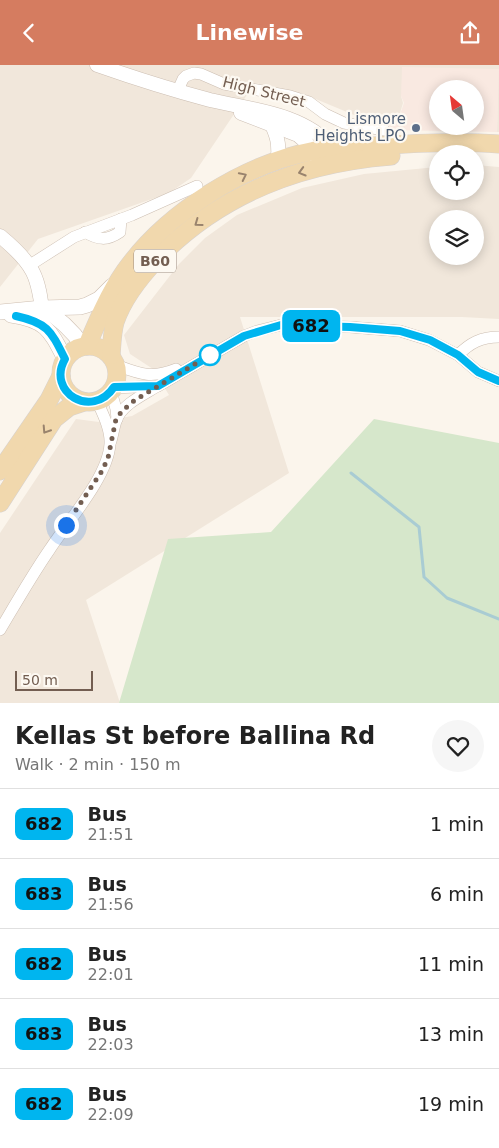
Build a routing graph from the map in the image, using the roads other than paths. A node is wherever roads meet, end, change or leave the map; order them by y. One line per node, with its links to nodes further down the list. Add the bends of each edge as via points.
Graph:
1 (97, 65): 2 (street, High Street)
2 (178, 90): 3 (street, High Street); 5 (street, High Street, via 186,76 202,74 224,84 308,102 344,123)
3 (212, 100): 4 (street); 7 (street, via 303,125)
4 (272, 125): 8 (street, via 298,135); 11 (street, via 279,146)
5 (384, 130)
6 (499, 144): 7 (main road, B60, via 432,142)
7 (332, 148): 8 (main road, B60)
8 (312, 151): 10 (street, via 318,159); 11 (main road, B60)
9 (499, 154): 10 (main road, B60, via 417,154)
10 (350, 161): 23 (main road, B60, one-way to 23, via 303,171 239,196 176,240 139,280 120,308 113,330)
11 (277, 162): 15 (main road, B60, one-way to 11, via 188,208 217,189)
12 (197, 186): 14 (street, via 85,232)
13 (0, 236): 14 (street)
14 (30, 265): 16 (street)
15 (125, 272): 16 (main road, via 93,303 80,307); 20 (main road, B60)
16 (42, 308): 17 (main road); 18 (street); 20 (main road)
17 (0, 313): 18 (main road)
18 (44, 325): 24 (main road, via 52,335)
19 (499, 337): 21 (street, via 479,339)
20 (85, 346): 23 (main road, via 100,347); 24 (main road, via 73,351)
21 (458, 355): 22 (street, via 430,340 400,331 281,325 244,336); 25 (street, via 478,372)
22 (206, 358): 23 (street, via 153,376 139,374); 26 (street)
23 (113, 360): 27 (main road, B60, via 118,374)
24 (63, 367): 27 (main road, via 62,384 75,398); 30 (main road, via 48,400)
25 (499, 381)
26 (158, 386): 27 (street); 28 (street, via 128,406)
27 (101, 395): 28 (street, via 116,409); 29 (street); 31 (main road, one-way to 31, via 69,407 54,419)
28 (116, 419): 29 (street)
29 (111, 442): 32 (street, via 102,471)
30 (0, 471)
31 (0, 503)
32 (0, 630)

